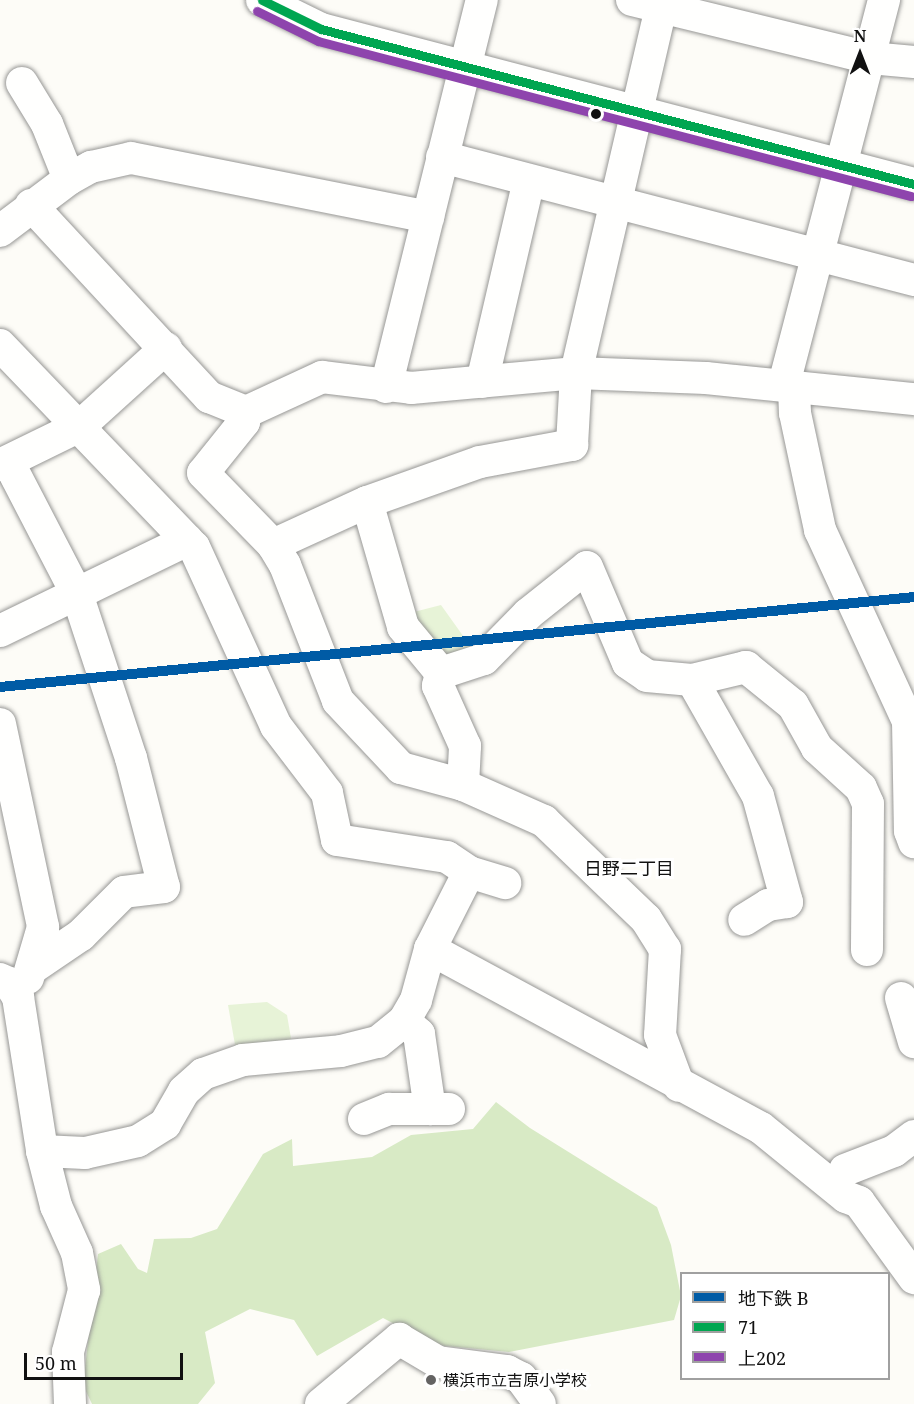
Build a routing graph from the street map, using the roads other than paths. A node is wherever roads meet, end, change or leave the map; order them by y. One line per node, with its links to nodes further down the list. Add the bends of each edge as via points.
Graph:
1 (262, 0): 7 (street, via 321,29)
2 (482, 0): 7 (street)
3 (884, 0): 5 (street)
4 (652, 2): 5 (street); 9 (street)
5 (870, 58): 6 (street); 11 (street)
6 (914, 62)
7 (465, 66): 9 (street); 10 (street)
8 (22, 83): 12 (street, via 47,124)
9 (638, 109): 11 (street); 15 (street)
10 (442, 157): 13 (street); 17 (street)
11 (843, 165): 14 (street); 19 (street)
12 (69, 179): 16 (street); 17 (street, via 91,167 131,158)
13 (529, 180): 15 (street); 24 (street)
14 (914, 184)
15 (616, 202): 19 (street); 23 (street)
16 (31, 205): 18 (street); 22 (street)
17 (428, 217): 26 (street)
18 (0, 231)
19 (821, 256): 20 (street); 25 (street)
20 (914, 280)
21 (0, 345): 29 (street)
22 (166, 348): 28 (street, via 209,397); 29 (street)
23 (576, 373): 24 (street); 25 (street); 31 (street, via 572,445 480,462)
24 (482, 382): 26 (street)
25 (789, 385): 27 (street); 40 (street, via 820,530 908,721 910,831)
26 (386, 387): 28 (street, via 322,377)
27 (914, 399)
28 (246, 412): 33 (street, via 244,422 203,473)
29 (80, 426): 30 (street); 32 (street)
30 (4, 464): 34 (street)
31 (367, 502): 33 (street); 36 (street, via 403,627)
32 (187, 540): 34 (street); 41 (street, via 276,726 327,793 337,840 447,857)
33 (273, 545): 39 (street, via 338,701 401,768)
34 (77, 594): 35 (street); 46 (street, via 131,758 164,887 124,892 81,935)
35 (0, 632)
36 (441, 673): 37 (street, via 484,659 528,614 587,567 628,663 646,676); 39 (street, via 438,686 465,746)
37 (692, 680): 43 (street, via 758,796 787,902 768,905); 45 (street, via 746,667 793,705 817,748 861,788 868,804)
38 (0, 724): 46 (street, via 43,927)
39 (463, 785): 51 (street, via 544,821 646,919 664,949 660,1035)
40 (914, 842)
41 (469, 872): 42 (street); 44 (street)
42 (505, 883)
43 (744, 920)
44 (430, 949): 49 (street, via 416,1000); 51 (street)
45 (867, 950)
46 (34, 967): 47 (street)
47 (9, 988): 54 (street)
48 (901, 998): 50 (street)
49 (404, 1021): 52 (street, via 419,1034 439,1109 389,1109); 54 (street, via 378,1042 341,1051 243,1060 203,1074 184,1091 165,1124 138,1141 85,1152)
50 (914, 1042)
51 (679, 1086): 56 (street, via 761,1128 846,1197 859,1202)
52 (364, 1119)
53 (914, 1136): 55 (street, via 894,1151)
54 (42, 1151): 57 (street, via 56,1206 77,1253 84,1290 68,1352)
55 (845, 1170)
56 (914, 1278)
57 (70, 1404)
58 (321, 1404): 59 (street, via 399,1339 438,1362 507,1371 521,1378)
59 (540, 1404)

